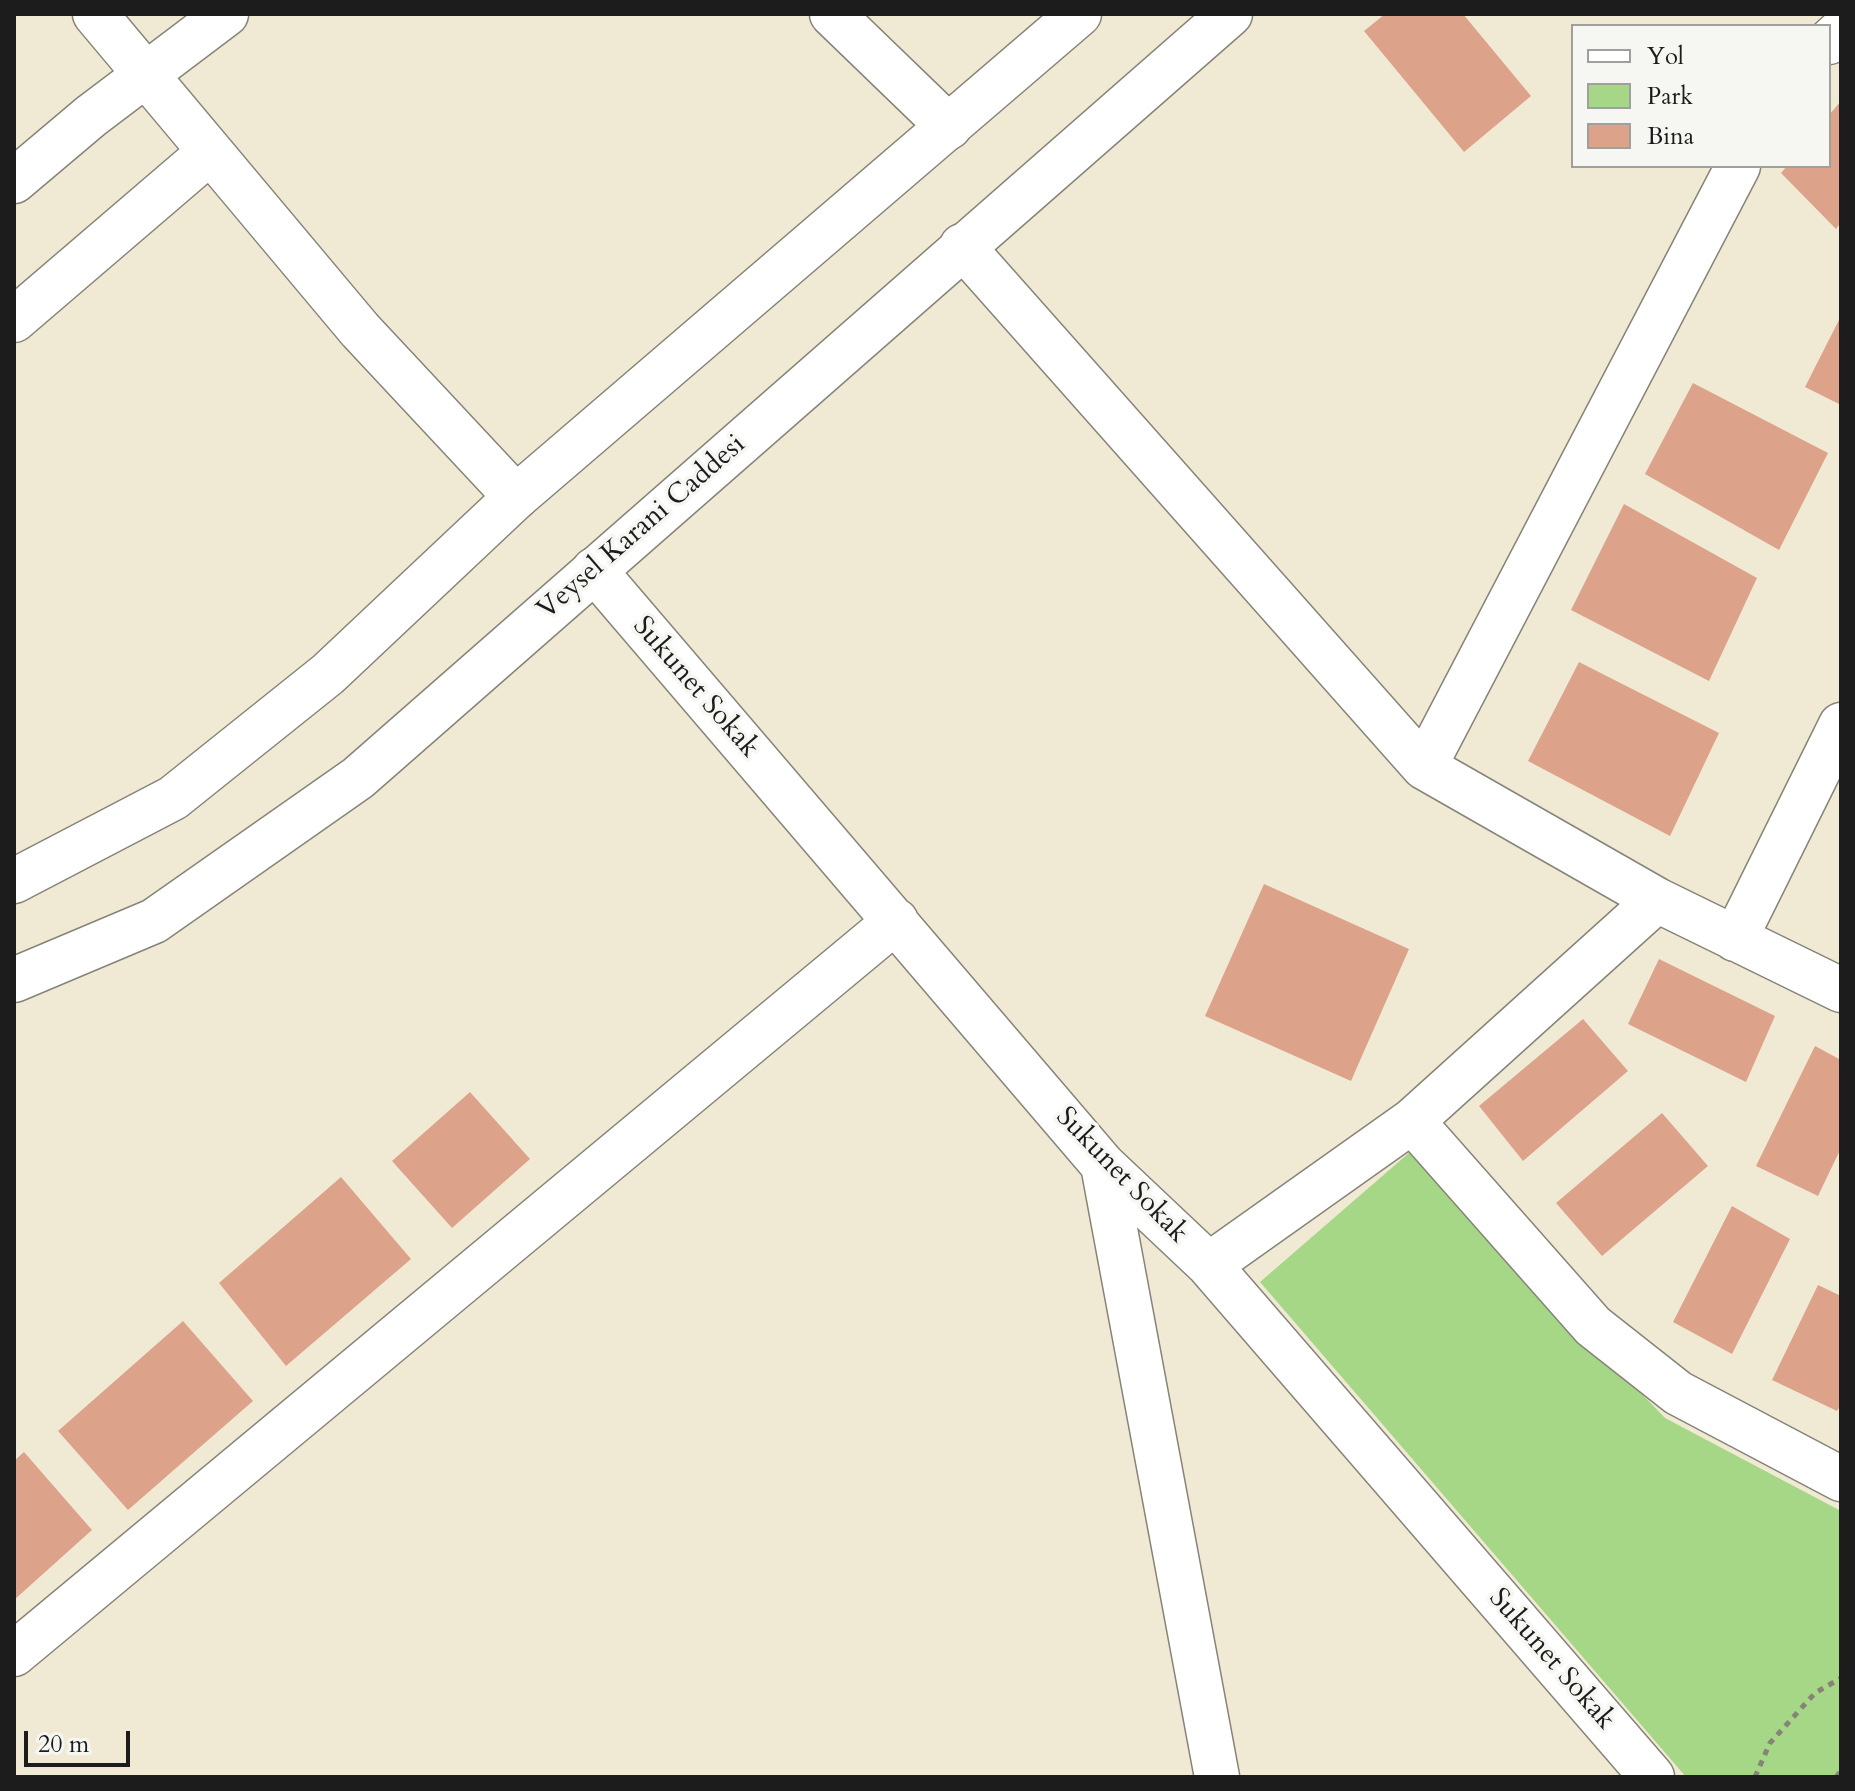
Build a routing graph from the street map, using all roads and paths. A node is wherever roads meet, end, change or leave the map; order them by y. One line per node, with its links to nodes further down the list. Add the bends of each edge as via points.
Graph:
1 (95, 14): 6 (street)
2 (226, 14): 6 (street)
3 (832, 14): 7 (street)
4 (1079, 14): 7 (street)
5 (1230, 14): 11 (street, Veysel Karani Caddesi)
6 (145, 74): 8 (street); 10 (street)
7 (949, 127): 13 (street)
8 (210, 152): 12 (street); 13 (street, via 360,330)
9 (1737, 168): 16 (street)
10 (14, 181)
11 (962, 246): 14 (street, Veysel Karani Caddesi); 16 (street)
12 (14, 320)
13 (516, 497): 17 (street, via 328,674 173,798)
14 (594, 570): 19 (street, Sukunet Sokak); 21 (street, Veysel Karani Caddesi, via 345,787 154,921)
15 (1841, 725): 20 (street)
16 (1424, 767): 18 (street)
17 (14, 881)
18 (1657, 900): 20 (street); 23 (street)
19 (896, 921): 24 (street, Sukunet Sokak); 27 (street)
20 (1735, 939): 22 (street)
21 (14, 980)
22 (1841, 990)
23 (1412, 1121): 25 (street); 26 (street, via 1593,1326 1678,1393)
24 (1103, 1165): 25 (street, Sukunet Sokak); 30 (street)
25 (1209, 1265): 31 (street, Sukunet Sokak)
26 (1841, 1479)
27 (14, 1654)
28 (1841, 1678): 32 (path, via 1815,1693 1770,1743)
29 (1841, 1771): 33 (path)
30 (1217, 1777)
31 (1652, 1777)
32 (1755, 1777)
33 (1836, 1777)

